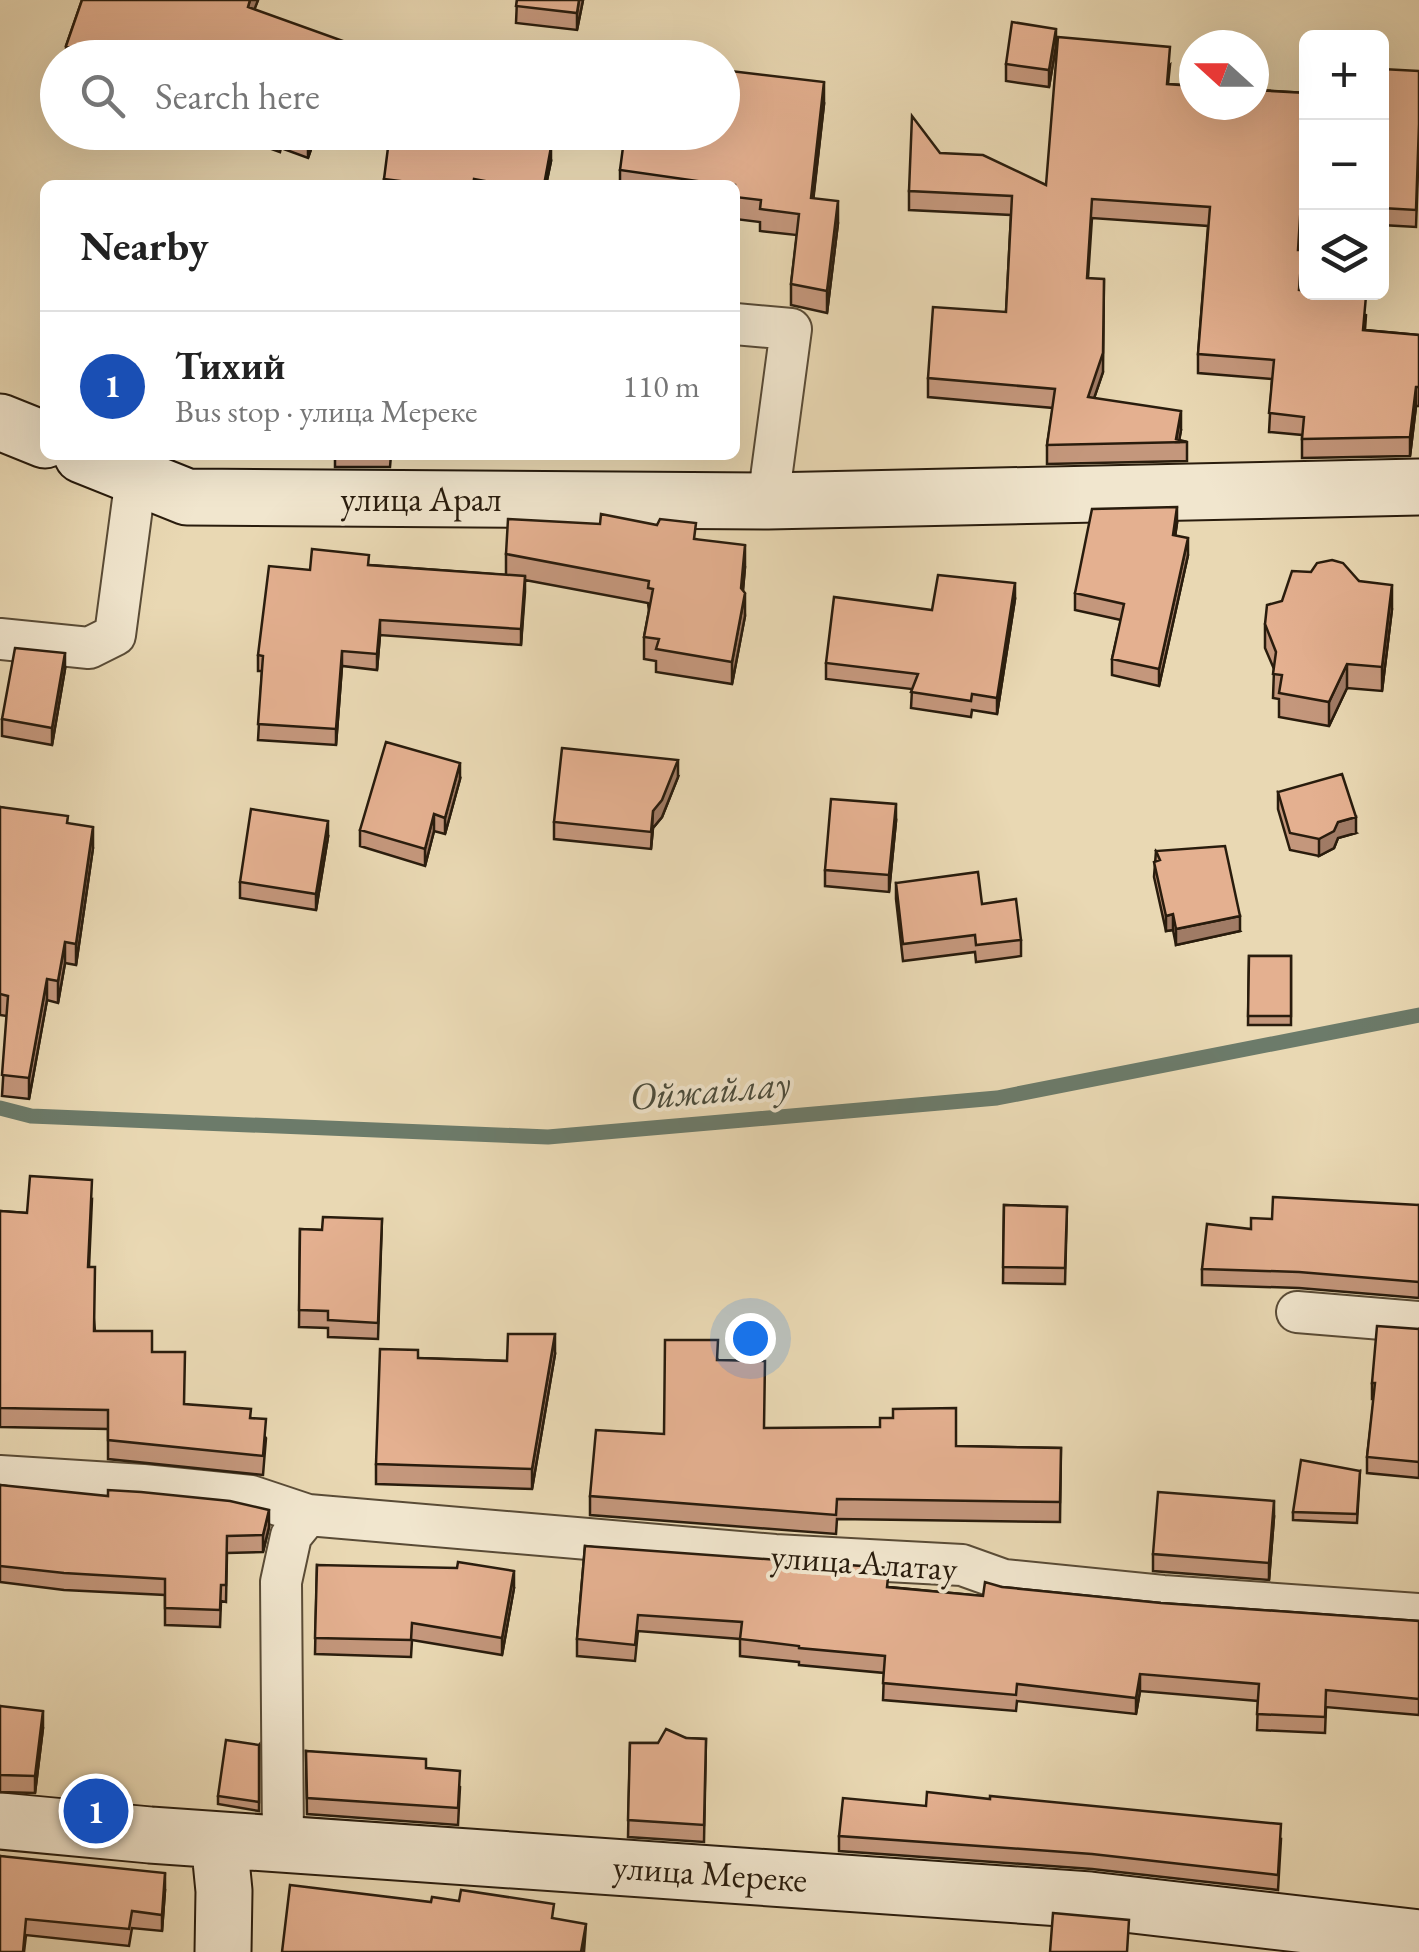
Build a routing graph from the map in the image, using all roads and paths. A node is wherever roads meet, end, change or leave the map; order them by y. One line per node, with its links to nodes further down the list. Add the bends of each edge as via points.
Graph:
1 (740, 324): 7 (street, via 791,329)
2 (0, 422): 3 (street)
3 (40, 438)
4 (94, 460): 5 (street, улица Арал)
5 (136, 477): 7 (street, улица Арал, via 186,497); 8 (street, via 114,634 88,648)
6 (1419, 488): 7 (street, улица Арал)
7 (768, 501)
8 (0, 639)
9 (1297, 1312): 10 (street)
10 (1419, 1322)
11 (0, 1476): 12 (street, улица Алатау, via 252,1496)
12 (308, 1515): 13 (street, улица Алатау, via 962,1565 1004,1580); 16 (street, via 291,1536 281,1582)
13 (1419, 1614)
14 (0, 1820): 15 (street, улица Мереке)
15 (218, 1840): 16 (street, улица Мереке); 18 (street)
16 (282, 1842): 17 (street, улица Мереке, via 1090,1900)
17 (1419, 1938)
18 (223, 1952)

